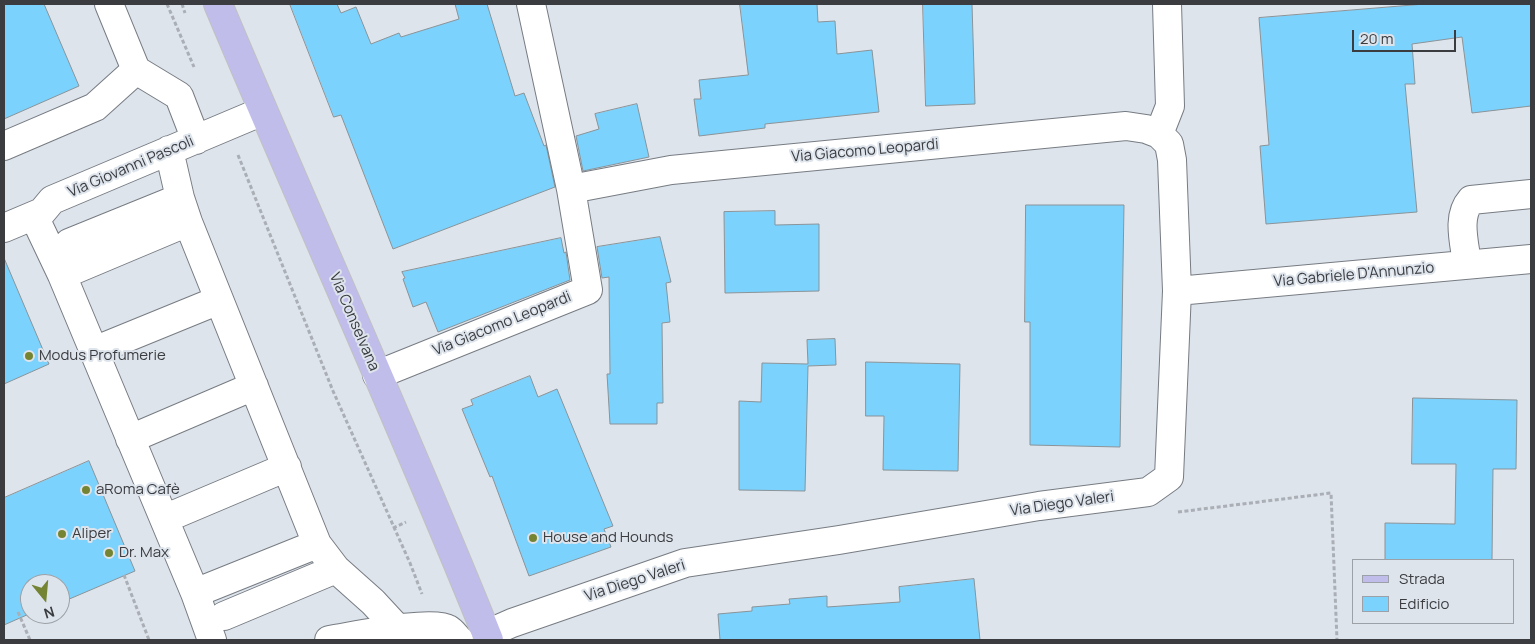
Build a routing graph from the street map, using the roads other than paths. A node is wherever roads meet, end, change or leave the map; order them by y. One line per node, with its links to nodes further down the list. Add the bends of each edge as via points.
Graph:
1 (109, 4): 5 (street)
2 (218, 4): 6 (main road, Via Conselvana)
3 (531, 4): 11 (street, Via Giacomo Leopardi)
4 (1167, 4): 7 (street, via 1170,106)
5 (136, 70): 8 (street, via 179,96); 9 (street, via 94,107)
6 (263, 111): 8 (street, Via Giovanni Pascoli); 22 (main road, Via Conselvana)
7 (1159, 134): 11 (street, Via Giacomo Leopardi, via 1126,126 672,170); 19 (street, Via Diego Valeri, via 1169,144 1172,160)
8 (196, 140): 10 (street, Via Giovanni Pascoli)
9 (4, 146)
10 (178, 186): 13 (street, Via Giovanni Pascoli, via 52,200); 15 (street); 18 (street); 20 (street)
11 (571, 189): 22 (street, Via Giacomo Leopardi, via 588,290)
12 (1531, 194): 17 (street, via 1471,200 1464,208 1462,218)
13 (34, 216): 14 (street, Via Giovanni Pascoli); 18 (street)
14 (4, 228)
15 (68, 243)
16 (1531, 259): 17 (street, Via Gabriele D'Annunzio)
17 (1468, 264): 19 (street, Via Gabriele D'Annunzio)
18 (62, 275): 21 (street)
19 (1177, 291): 32 (street, Via Diego Valeri, via 1170,477 1148,492 1039,506 685,563 512,623)
20 (219, 300): 21 (street); 23 (street)
21 (94, 351): 24 (street)
22 (376, 375): 32 (main road, Via Conselvana, via 436,508)
23 (254, 386): 24 (street); 25 (street)
24 (130, 439): 26 (street)
25 (287, 468): 26 (street); 27 (street)
26 (164, 519): 29 (street)
27 (317, 544): 28 (street); 29 (street)
28 (336, 570): 30 (street); 31 (street)
29 (195, 593): 33 (street)
30 (224, 616)
31 (398, 629): 34 (street); 35 (street, via 448,628)
32 (488, 637)
33 (212, 640)
34 (329, 640)
35 (459, 640)

